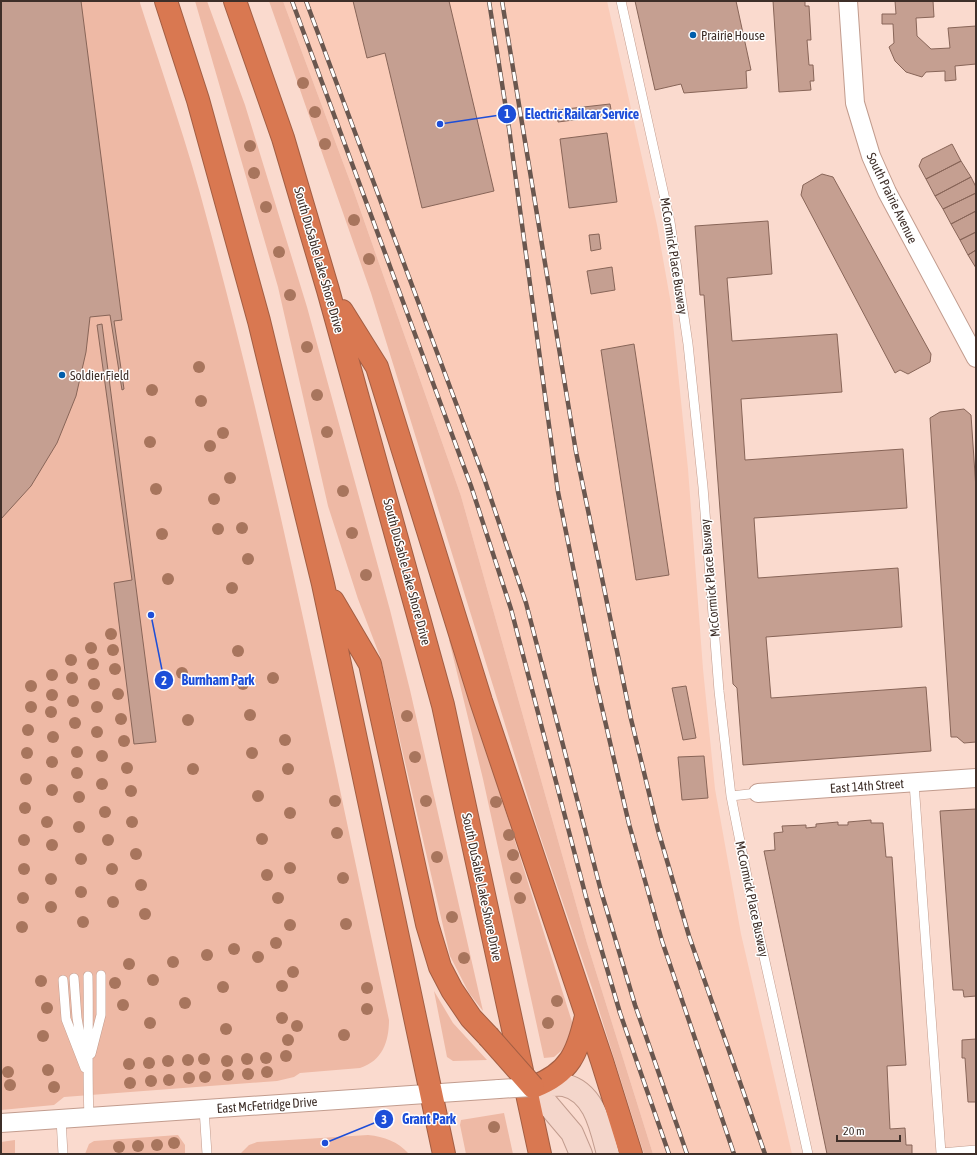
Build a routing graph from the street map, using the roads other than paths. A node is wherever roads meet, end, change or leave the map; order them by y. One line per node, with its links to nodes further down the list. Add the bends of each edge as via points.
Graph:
1 (166, 1): 7 (highway, via 198,100 259,321)
2 (235, 1): 5 (highway, South DuSable Lake Shore Drive, via 283,138)
3 (621, 1): 11 (lane, McCormick Place Busway, via 670,222 688,344 703,487 719,691)
4 (848, 1): 6 (street, South Prairie Avenue, via 855,103 871,156 887,192)
5 (328, 290): 16 (highway, via 377,367 481,701); 28 (highway, South DuSable Lake Shore Drive, via 443,705)
6 (976, 358)
7 (323, 584): 18 (highway, bridge, via 370,664 427,924 440,967 471,1018); 19 (highway)
8 (976, 778): 9 (street, East 14th Street)
9 (914, 783): 10 (street, East 14th Street); 24 (lane, via 941,1153)
10 (758, 794): 11 (lane)
11 (731, 796): 32 (lane, McCormick Place Busway)
12 (101, 975): 17 (lane, via 101,1015)
13 (88, 976): 17 (lane)
14 (74, 978): 17 (lane, via 77,1018)
15 (62, 980): 17 (lane, via 66,1019)
16 (586, 1016): 18 (highway, via 571,1059 563,1070); 31 (highway)
17 (87, 1073): 21 (lane)
18 (544, 1084): 19 (street, East McFetridge Drive, bridge); 29 (main road, via 557,1116 572,1133); 30 (main road, via 574,1088 590,1103)
19 (431, 1094): 20 (street, East McFetridge Drive); 27 (highway)
20 (204, 1109): 21 (street, East McFetridge Drive); 26 (lane)
21 (89, 1117): 22 (street, East McFetridge Drive)
22 (61, 1119): 23 (street, East McFetridge Drive); 25 (lane)
23 (1, 1123)
24 (976, 1150)
25 (63, 1154)
26 (207, 1154)
27 (444, 1154)
28 (540, 1154)
29 (582, 1154)
30 (608, 1154)
31 (631, 1154)
32 (808, 1154)

